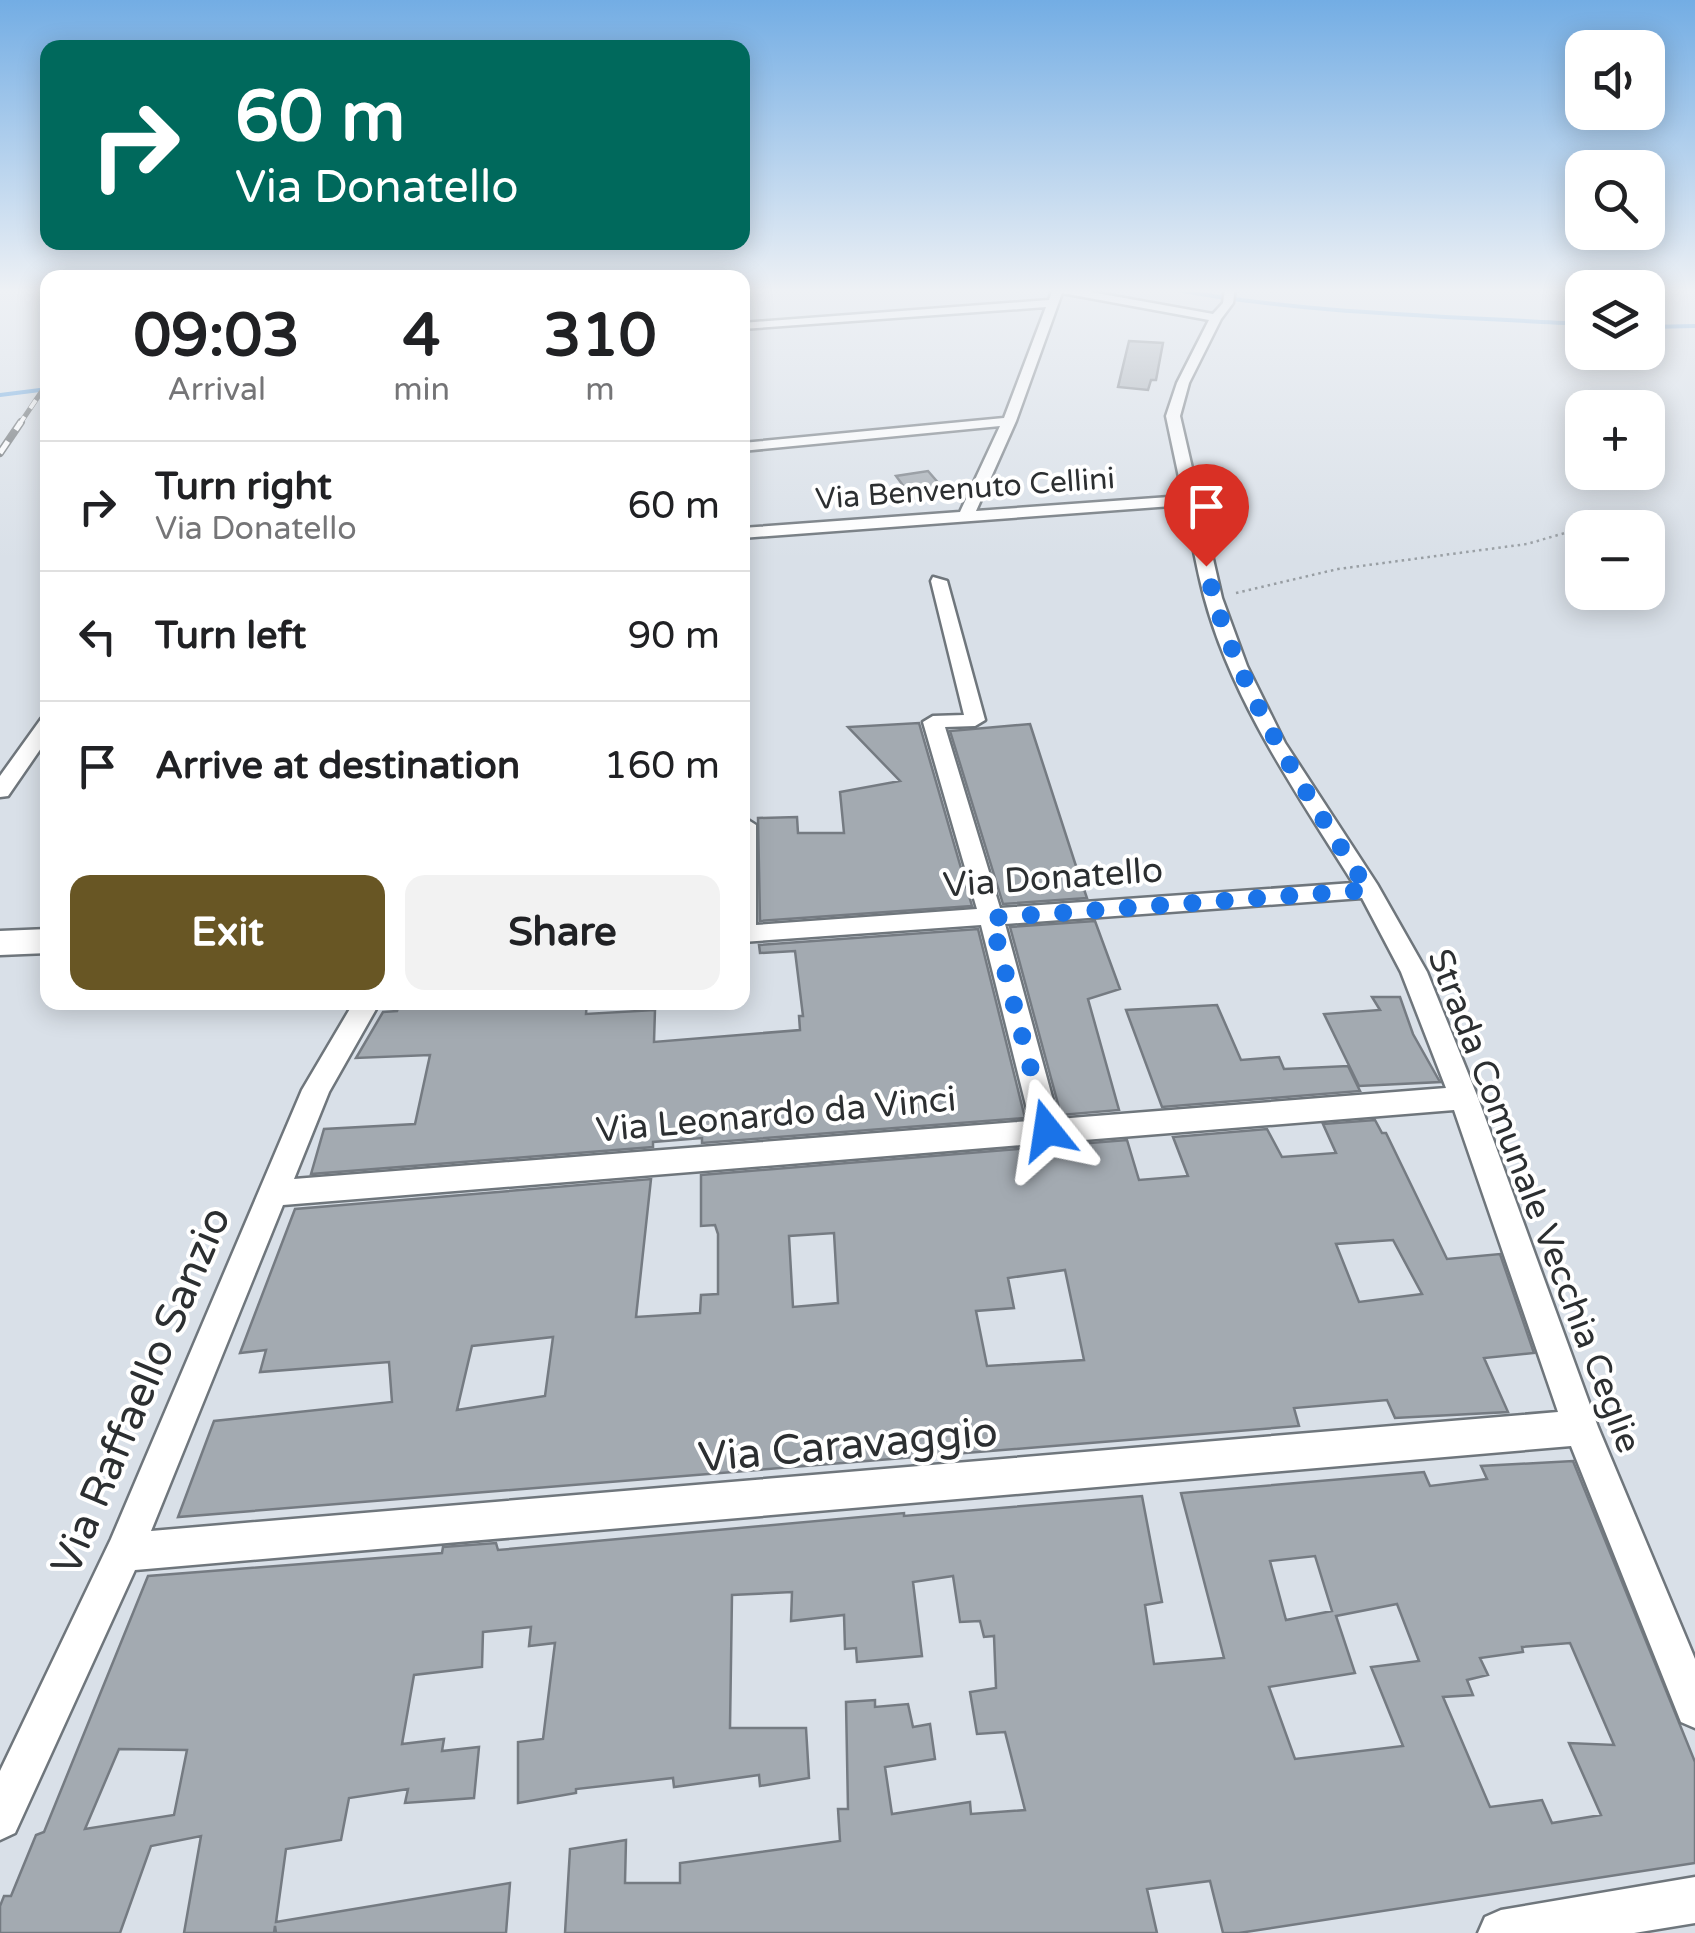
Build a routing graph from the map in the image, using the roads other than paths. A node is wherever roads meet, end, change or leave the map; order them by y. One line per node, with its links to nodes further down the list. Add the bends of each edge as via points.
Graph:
1 (1023, 378): 3 (street)
2 (1186, 378): 5 (street, Strada Comunale Vecchia Ceglie, via 1173,416)
3 (1008, 421): 4 (street); 6 (street)
4 (750, 446)
5 (1192, 500): 6 (street, Via Benvenuto Cellini); 11 (street, Strada Comunale Vecchia Ceglie, via 1213,598 1238,666 1276,743)
6 (966, 518): 7 (street, Via Benvenuto Cellini)
7 (750, 532)
8 (939, 581): 12 (street, via 974,720 933,722)
9 (40, 734): 10 (street)
10 (0, 791)
11 (1368, 890): 12 (street, Via Donatello); 17 (street, Strada Comunale Vecchia Ceglie, via 1414,972)
12 (991, 918): 13 (street, Via Donatello); 18 (street)
13 (750, 934)
14 (40, 941): 15 (street)
15 (0, 942)
16 (362, 1010): 19 (street, Via Raffaello Sanzio, via 316,1090)
17 (1464, 1098): 18 (street, Via Leonardo da Vinci); 20 (street, Strada Comunale Vecchia Ceglie)
18 (1047, 1130): 19 (street, Via Leonardo da Vinci)
19 (274, 1194): 21 (street, Via Raffaello Sanzio)
20 (1580, 1428): 21 (street, Via Caravaggio); 22 (street, Strada Comunale Vecchia Ceglie)
21 (124, 1552): 23 (street, Via Raffaello Sanzio)
22 (1695, 1708)
23 (0, 1818)
24 (1695, 1900): 25 (street)
25 (1501, 1933)

